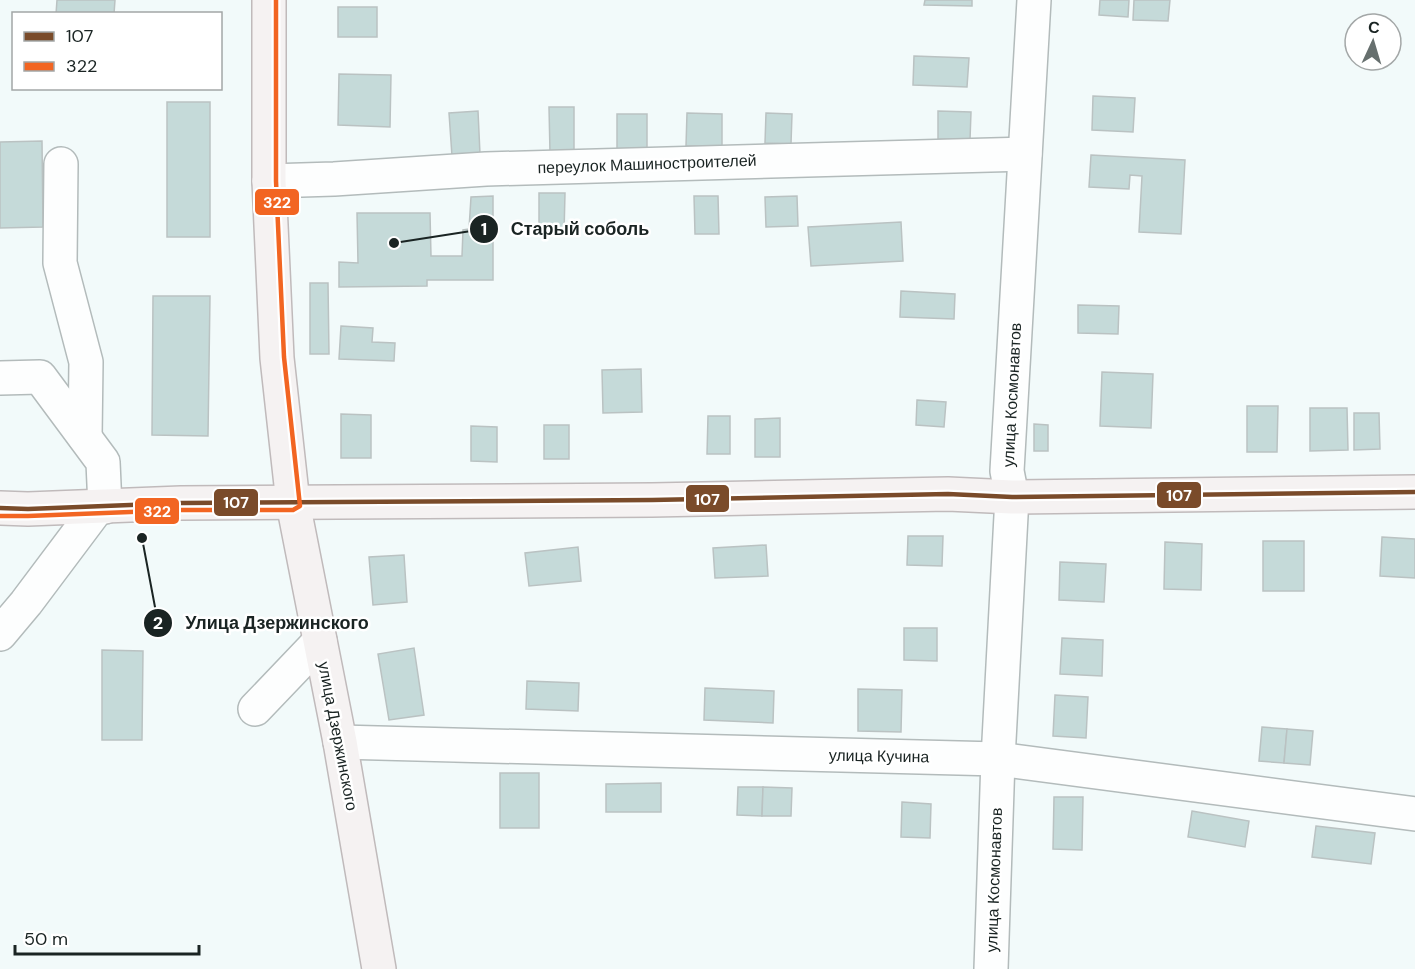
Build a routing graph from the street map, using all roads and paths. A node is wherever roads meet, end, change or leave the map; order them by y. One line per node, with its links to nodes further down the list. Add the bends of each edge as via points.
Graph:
1 (269, 0): 5 (main road, улица Дзержинского)
2 (1034, 0): 3 (street, улица Космонавтов)
3 (1025, 154): 5 (street, переулок Машиностроителей, via 486,169); 9 (street, улица Космонавтов, via 1007,471)
4 (61, 165): 7 (street, via 60,263 86,362)
5 (269, 181): 10 (main road, улица Дзержинского, via 277,358)
6 (0, 378): 7 (street, via 40,377)
7 (85, 437): 11 (street, via 103,462)
8 (1415, 492): 9 (main road)
9 (1012, 497): 10 (main road, via 948,494); 17 (street, улица Космонавтов)
10 (293, 503): 11 (main road); 14 (main road, улица Дзержинского)
11 (101, 507): 12 (main road); 13 (street)
12 (0, 508)
13 (0, 634)
14 (320, 641): 15 (street); 16 (main road, улица Дзержинского)
15 (255, 709)
16 (340, 742): 17 (street, улица Кучина); 19 (main road, улица Дзержинского)
17 (998, 759): 18 (street, улица Кучина); 20 (street, улица Космонавтов)
18 (1415, 814)
19 (379, 969)
20 (991, 969)

